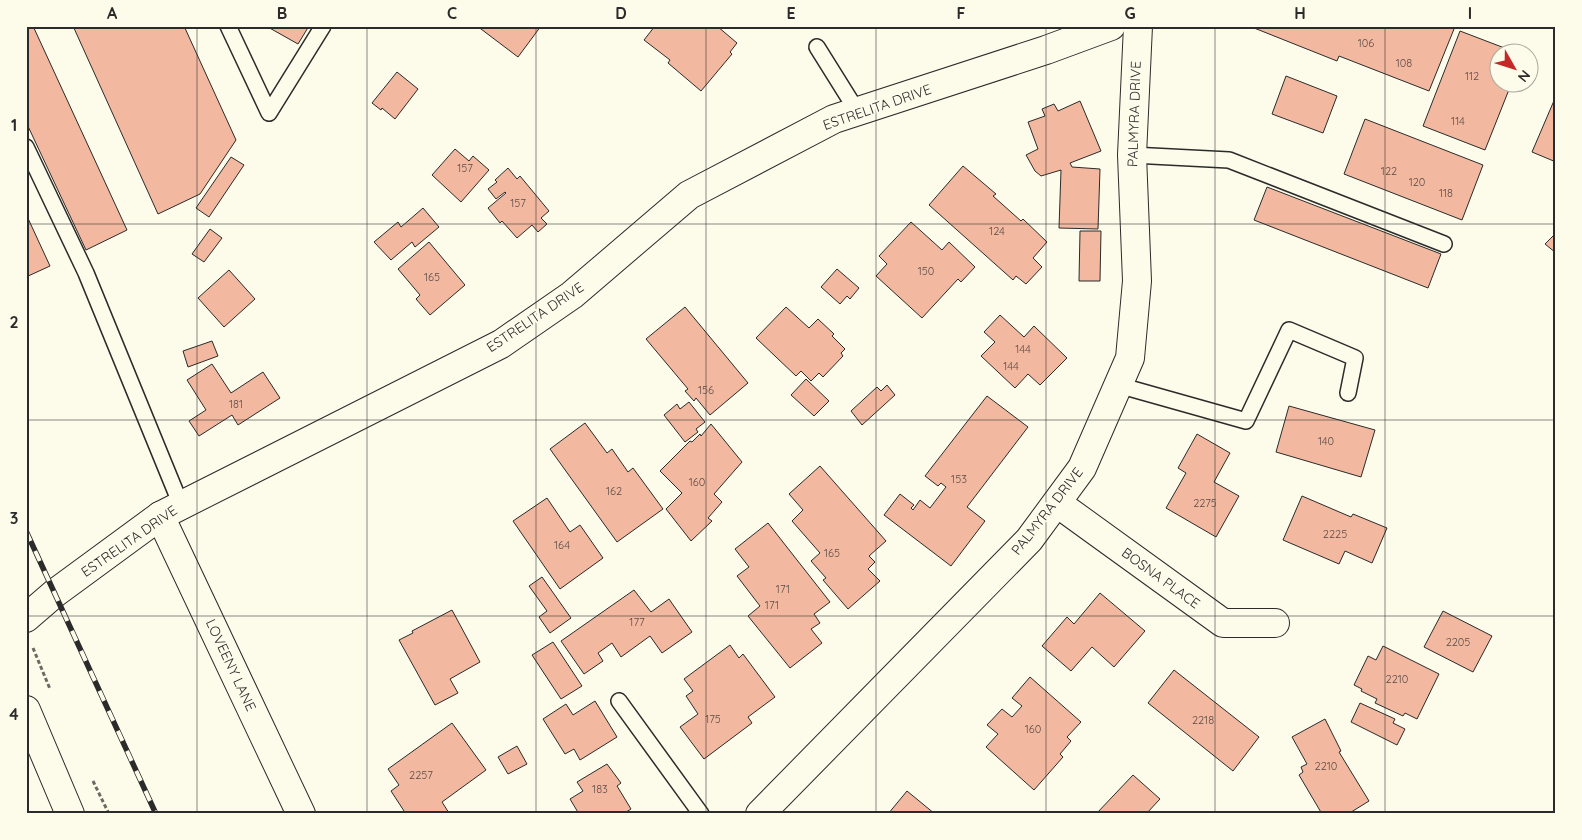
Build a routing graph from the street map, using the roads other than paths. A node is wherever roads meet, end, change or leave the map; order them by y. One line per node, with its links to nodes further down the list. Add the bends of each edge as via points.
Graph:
1 (228, 26): 2 (lane, via 269,113)
2 (323, 26)
3 (1111, 26): 6 (street, ESTRELITA DRIVE)
4 (1138, 26): 8 (street, PALMYRA DRIVE)
5 (817, 47): 6 (lane)
6 (857, 112): 13 (street, ESTRELITA DRIVE, via 834,119 689,195 572,295 501,344)
7 (26, 147): 13 (lane, via 86,273)
8 (1132, 155): 9 (lane, via 1229,160); 10 (street, PALMYRA DRIVE, via 1137,281 1130,358)
9 (1444, 244)
10 (1118, 385): 11 (lane, via 1246,421 1288,330 1355,358); 12 (street, PALMYRA DRIVE, via 1082,468)
11 (1348, 394)
12 (1057, 503): 15 (street, BOSNA PLACE, via 1223,623); 18 (street, PALMYRA DRIVE, via 1029,540)
13 (171, 510): 14 (street, ESTRELITA DRIVE, via 55,593); 20 (street, LOVEENY LANE)
14 (26, 618)
15 (1275, 624)
16 (618, 701): 21 (lane)
17 (26, 710): 19 (street)
18 (770, 810)
19 (70, 814)
20 (301, 814)
21 (701, 814)

